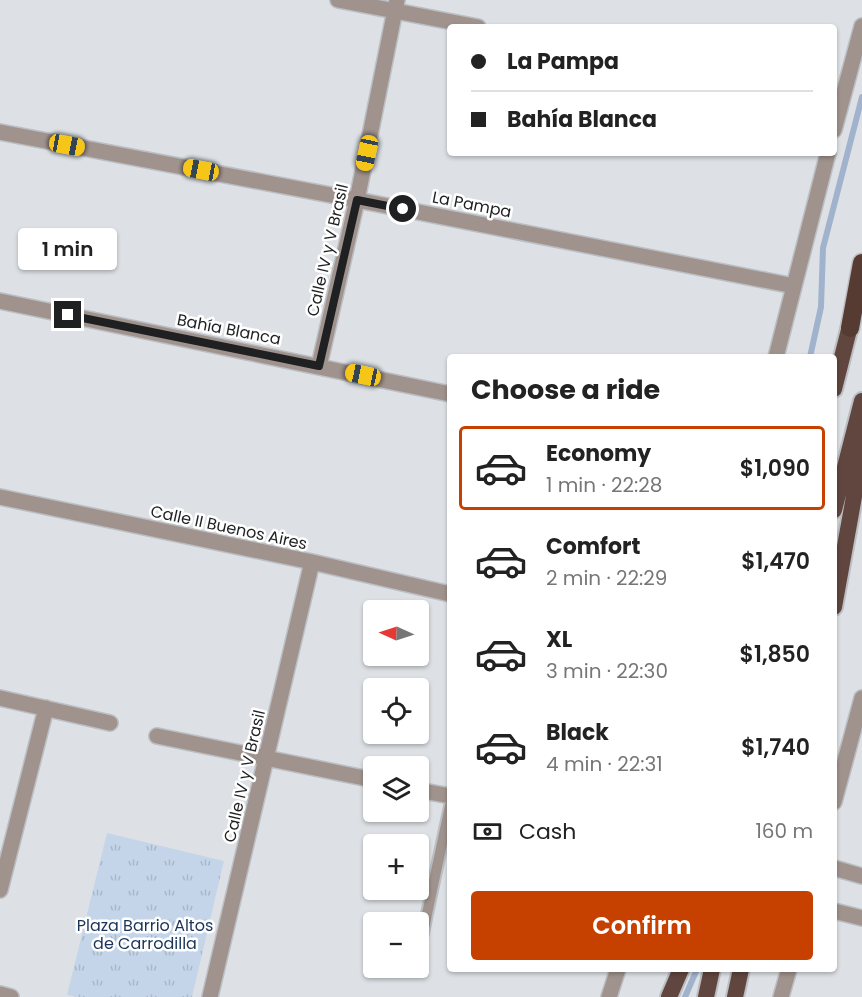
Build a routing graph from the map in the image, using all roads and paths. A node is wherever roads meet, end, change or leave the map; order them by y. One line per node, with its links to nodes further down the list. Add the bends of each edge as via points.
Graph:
1 (338, 0): 2 (street)
2 (396, 6): 3 (street); 8 (street, Calle IV y V Brasil)
3 (466, 24)
4 (862, 26): 5 (street)
5 (838, 94)
6 (0, 132): 8 (street, La Pampa)
7 (827, 156): 11 (street)
8 (357, 200): 11 (street, La Pampa); 15 (street, Calle IV y V Brasil)
9 (862, 263): 13 (highway)
10 (862, 282): 13 (highway)
11 (794, 286): 14 (street)
12 (0, 301): 15 (street, Bahía Blanca)
13 (849, 328): 16 (highway)
14 (777, 354)
15 (319, 366): 17 (street, Bahía Blanca)
16 (837, 377)
17 (447, 393)
18 (862, 401): 21 (highway)
19 (862, 432): 23 (highway)
20 (0, 497): 22 (street, Calle II Buenos Aires)
21 (837, 498)
22 (312, 562): 24 (street, Calle II Buenos Aires); 30 (street, Calle IV y V Brasil)
23 (837, 590)
24 (447, 593)
25 (0, 698): 27 (street)
26 (862, 698): 32 (street)
27 (46, 708): 28 (street); 38 (street)
28 (110, 723)
29 (157, 736): 30 (street)
30 (266, 757): 31 (street); 49 (street, Calle IV y V Brasil)
31 (363, 778)
32 (837, 791)
33 (429, 792): 34 (street)
34 (447, 795)
35 (447, 820): 39 (lane)
36 (837, 869): 37 (street)
37 (862, 876)
38 (0, 890)
39 (427, 912)
40 (837, 912): 41 (street)
41 (862, 918)
42 (617, 972): 50 (street)
43 (680, 972): 51 (highway)
44 (711, 972): 52 (highway)
45 (740, 972): 53 (highway)
46 (788, 972): 54 (street)
47 (0, 994): 48 (street)
48 (11, 997)
49 (210, 997)
50 (609, 997)
51 (669, 997)
52 (706, 997)
53 (735, 997)
54 (781, 997)

